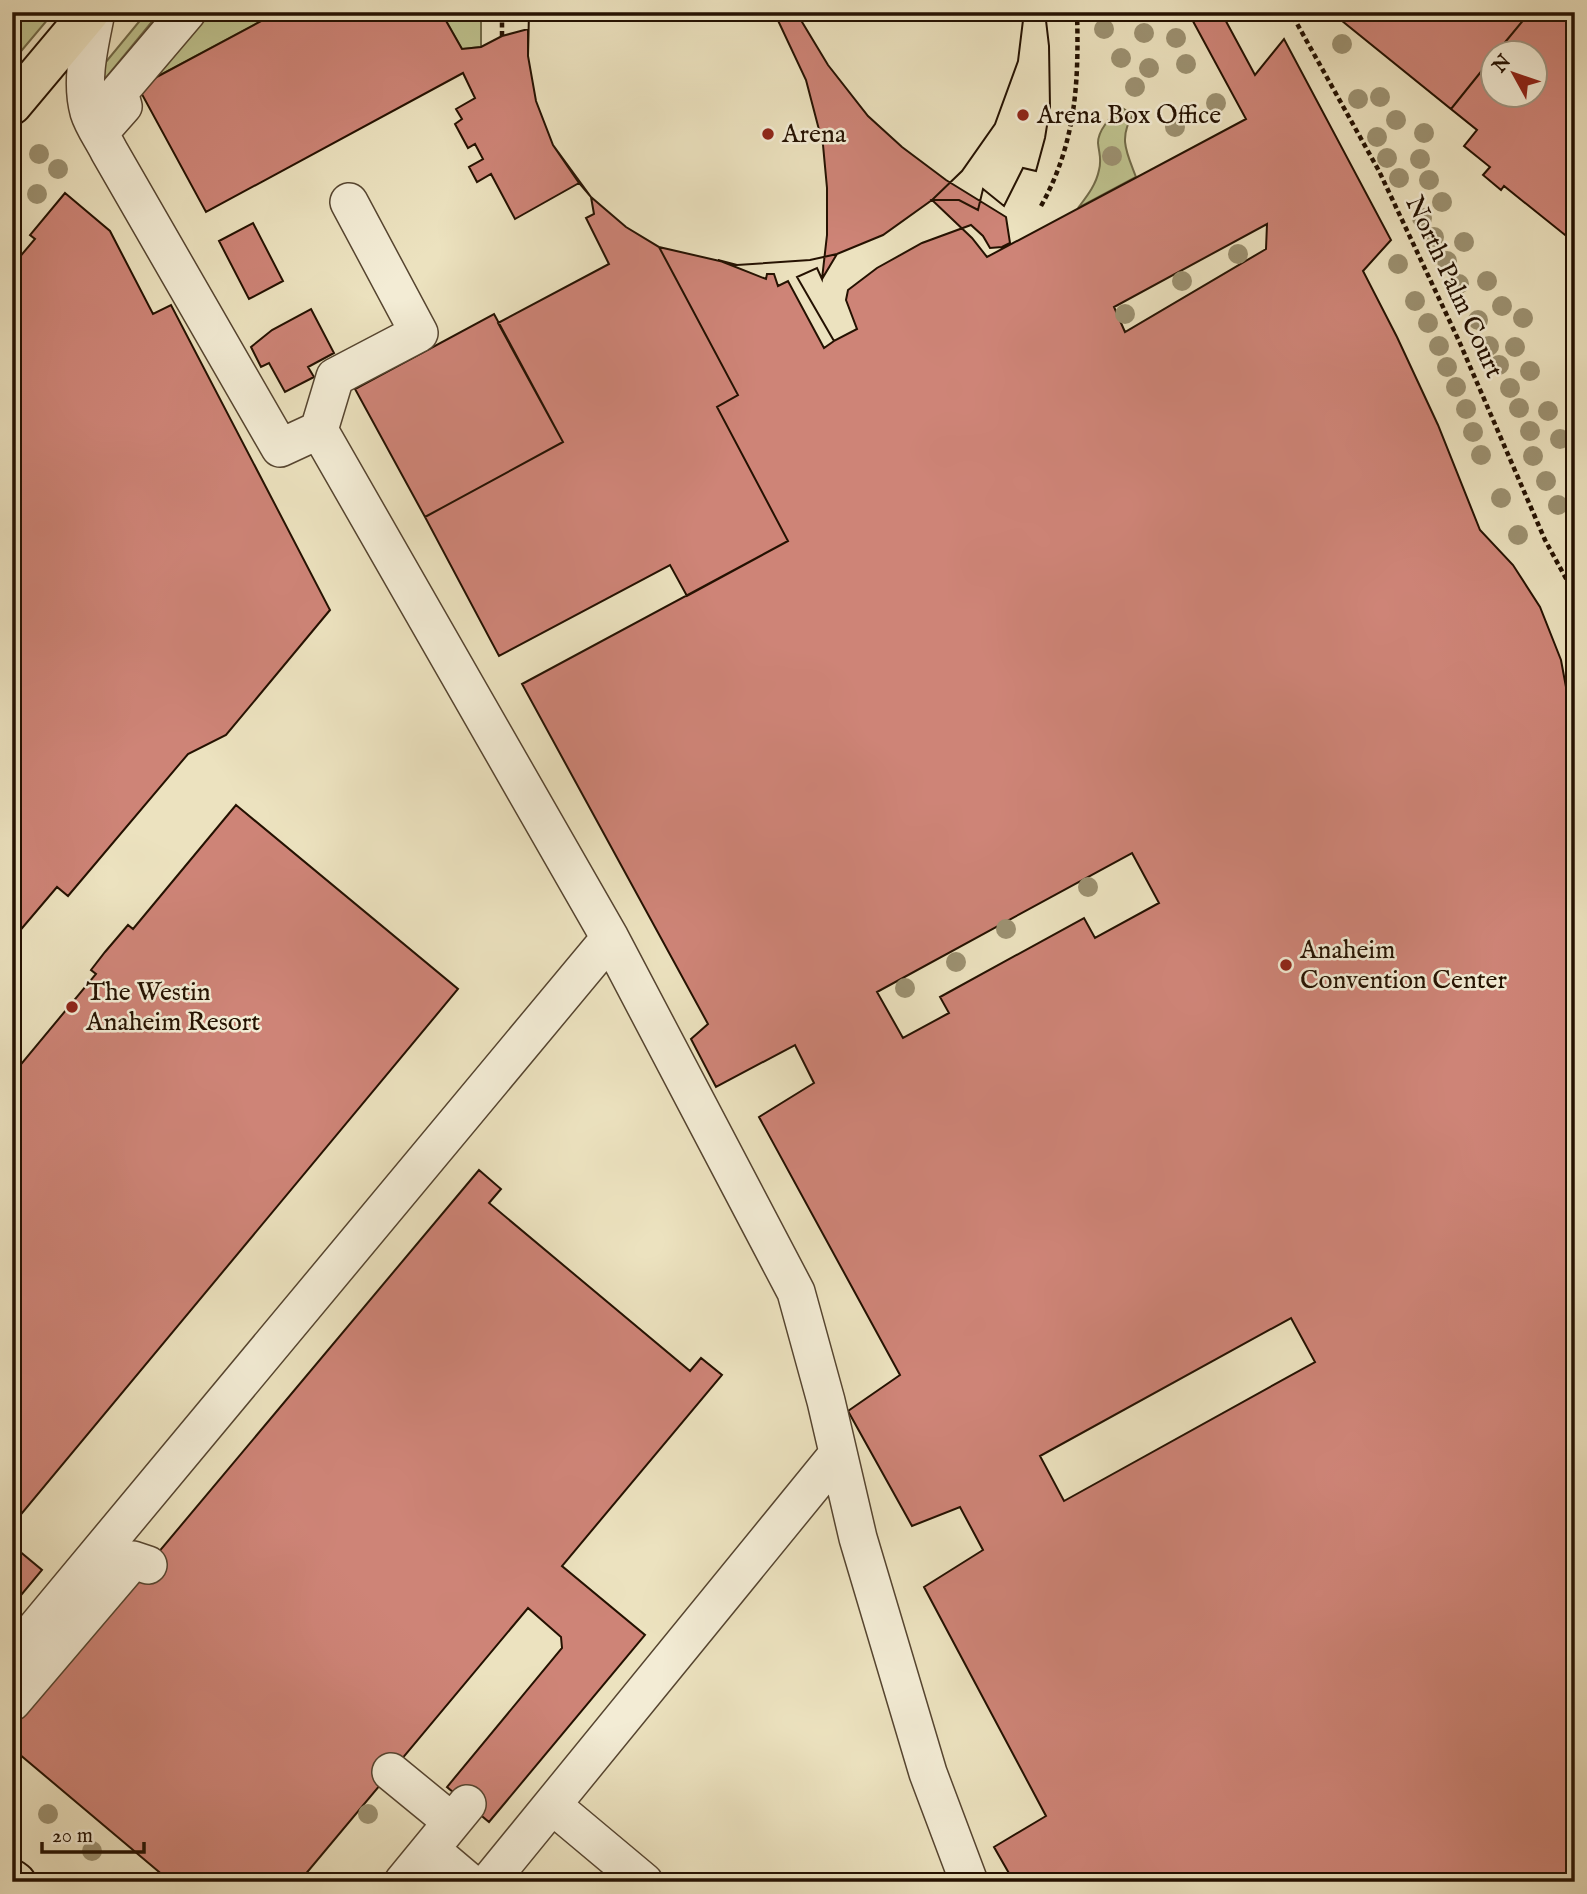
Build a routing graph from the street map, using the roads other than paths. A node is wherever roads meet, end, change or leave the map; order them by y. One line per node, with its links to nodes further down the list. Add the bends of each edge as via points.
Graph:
1 (90, 12): 4 (main road)
2 (96, 12): 5 (lane, via 86,76 89,111)
3 (187, 12): 5 (lane, via 120,92 123,106)
4 (12, 105)
5 (105, 142): 7 (lane, via 280,448)
6 (349, 202): 7 (lane, via 419,332 335,377)
7 (319, 430): 8 (lane)
8 (610, 938): 9 (lane, via 796,1292); 11 (lane)
9 (838, 1454): 14 (lane); 20 (lane, via 858,1538 928,1773)
10 (148, 1565): 12 (lane, via 132,1560)
11 (12, 1657)
12 (12, 1702)
13 (391, 1772): 15 (lane)
14 (552, 1805): 18 (lane); 19 (lane)
15 (450, 1825): 16 (lane); 17 (lane)
16 (403, 1882)
17 (469, 1882)
18 (489, 1882)
19 (644, 1882)
20 (970, 1882)

